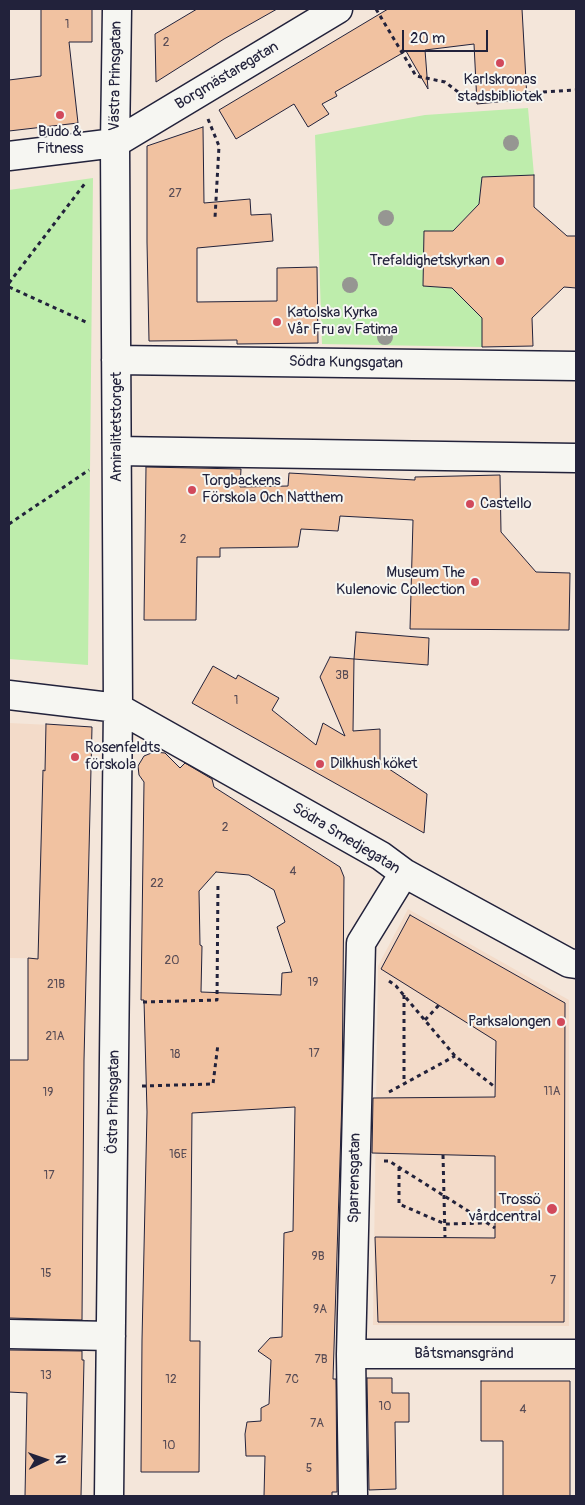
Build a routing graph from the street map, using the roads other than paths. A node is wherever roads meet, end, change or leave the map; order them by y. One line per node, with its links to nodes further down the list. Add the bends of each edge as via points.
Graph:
1 (117, 9): 3 (street, Västra Prinsgatan)
2 (338, 9): 3 (street, Borgmästaregatan)
3 (115, 143): 4 (street); 5 (street, Amiralitetstorget)
4 (9, 156)
5 (116, 360): 6 (street, Södra Kungsgatan); 7 (street, Amiralitetstorget)
6 (576, 366)
7 (117, 443): 8 (street); 10 (street, Amiralitetstorget)
8 (576, 458)
9 (9, 695): 10 (street)
10 (118, 708): 11 (street, Södra Smedjegatan, via 381,856); 14 (street, Östra Prinsgatan)
11 (404, 873): 12 (street, Södra Smedjegatan); 15 (street, Sparrensgatan, via 360,943)
12 (576, 964)
13 (9, 1334): 14 (street)
14 (111, 1336): 17 (street, Östra Prinsgatan)
15 (351, 1354): 16 (street, Båtsmansgränd); 18 (street, Sparrensgatan)
16 (576, 1354)
17 (109, 1496)
18 (353, 1496)

